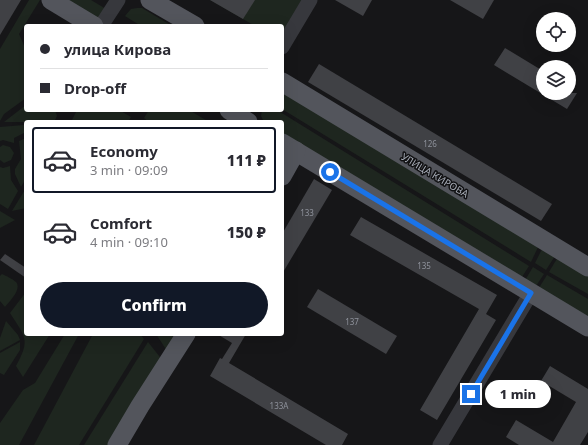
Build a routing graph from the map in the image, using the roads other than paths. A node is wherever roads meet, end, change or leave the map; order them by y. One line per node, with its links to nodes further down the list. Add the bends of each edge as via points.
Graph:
1 (51, 0): 5 (main road)
2 (118, 0): 6 (street)
3 (150, 0): 7 (main road)
4 (310, 0): 8 (street)
5 (91, 24)
6 (102, 24)
7 (192, 24)
8 (284, 44)
9 (284, 83): 12 (main road, УЛИЦА КИРОВА)
10 (289, 147): 11 (main road); 13 (main road)
11 (284, 168)
12 (588, 267)
13 (531, 293): 14 (main road); 17 (street)
14 (588, 327)
15 (185, 336): 16 (main road)
16 (117, 445)
17 (440, 445)

